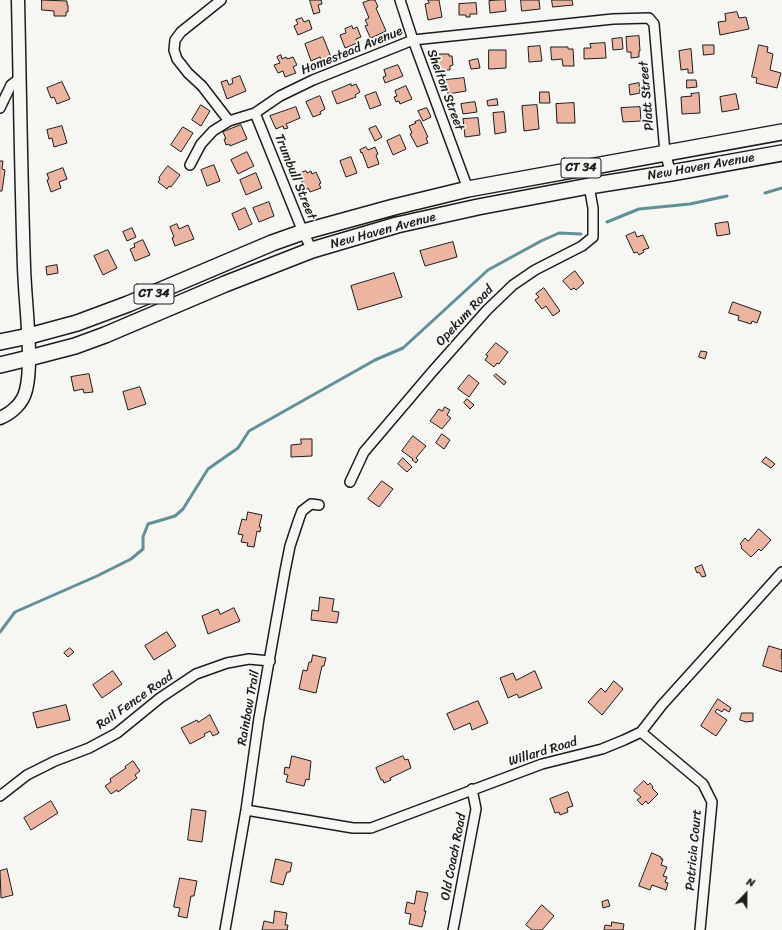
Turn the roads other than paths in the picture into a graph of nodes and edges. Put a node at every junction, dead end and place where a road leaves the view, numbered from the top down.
1 (18, 0) edge
2 (221, 0) edge
3 (400, 0) edge
4 (649, 18) joint
5 (413, 40) junction
6 (20, 78) junction
7 (0, 108) edge
8 (255, 114) junction
9 (229, 121) junction
10 (782, 132) edge
11 (665, 153) junction
12 (782, 153) edge
13 (190, 165) dead end
14 (671, 173) junction
15 (589, 186) junction
16 (468, 189) junction
17 (303, 232) junction
18 (312, 250) junction
19 (29, 336) junction
20 (0, 342) edge
21 (29, 358) junction
22 (0, 364) edge
23 (0, 418) edge
24 (350, 482) dead end
25 (320, 504) dead end
26 (782, 572) edge
27 (270, 661) junction
28 (641, 732) junction
29 (472, 790) junction
30 (0, 796) edge
31 (246, 810) junction
32 (225, 930) edge
33 (454, 930) edge
34 (700, 930) edge

1 - 6 main road
2 - 9 street
3 - 5 street, Shelton Street
4 - 5 street, Homestead Avenue
4 - 11 street, Platt Street
5 - 8 street, Homestead Avenue
5 - 16 street, Shelton Street
6 - 7 street
6 - 19 main road
8 - 9 street, Homestead Avenue
8 - 17 street, Trumbull Street
9 - 13 street, Homestead Avenue
10 - 11 highway, New Haven Avenue / CT 34
11 - 14 street, Platt Street
11 - 16 highway, New Haven Avenue / CT 34
12 - 14 highway, New Haven Avenue / CT 34
14 - 15 highway, New Haven Avenue / CT 34
15 - 18 highway, New Haven Avenue / CT 34
15 - 24 street, Opekum Road
16 - 17 highway, New Haven Avenue / CT 34
17 - 18 street, Trumbull Street
17 - 19 highway, New Haven Avenue / CT 34
18 - 21 highway, New Haven Avenue / CT 34
19 - 20 highway, New Haven Avenue / CT 34
19 - 21 main road
21 - 22 highway, New Haven Avenue / CT 34
21 - 23 main road
25 - 27 street, Rainbow Trail
26 - 28 street, Willard Road
27 - 30 street, Rail Fence Road
27 - 31 street, Rainbow Trail
28 - 29 street, Willard Road
28 - 34 street, Patricia Court
29 - 31 street, Willard Road
29 - 33 street, Old Coach Road
31 - 32 street, Rainbow Trail

